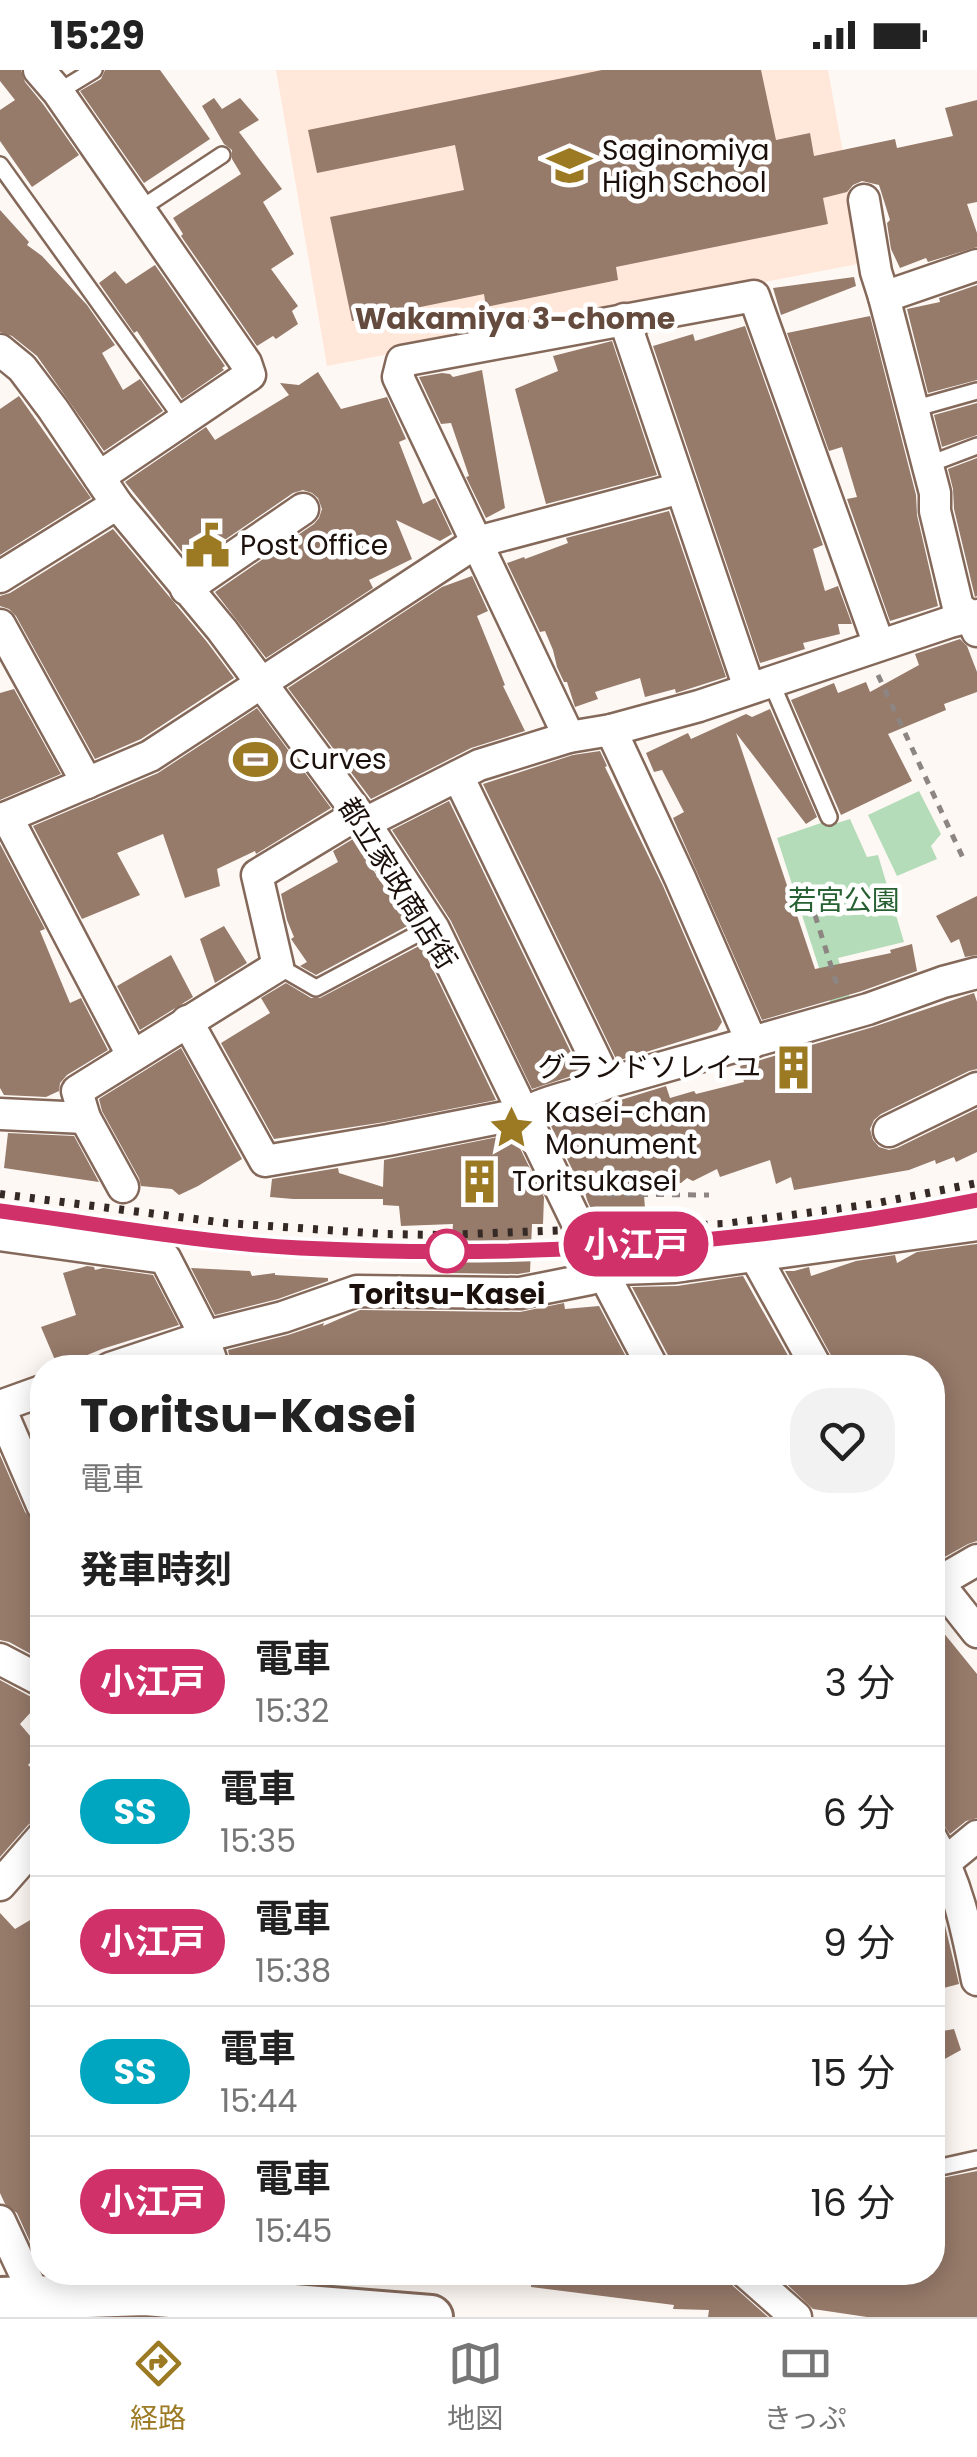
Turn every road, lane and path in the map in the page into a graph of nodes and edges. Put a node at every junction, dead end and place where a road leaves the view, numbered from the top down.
1 (94, 70) edge
2 (49, 81) edge
3 (222, 154) dead end
4 (0, 165) edge
5 (864, 200) dead end
6 (140, 209) junction
7 (977, 265) edge
8 (884, 297) junction
9 (624, 319) junction
10 (0, 350) edge
11 (977, 390) edge
12 (912, 410) junction
13 (184, 422) junction
14 (977, 446) edge
15 (927, 464) junction
16 (99, 478) junction
17 (681, 488) junction
18 (117, 504) junction
19 (303, 509) dead end
20 (477, 542) junction
21 (0, 576) edge
22 (186, 588) junction
23 (975, 621) edge
24 (0, 625) edge
25 (873, 648) junction
26 (260, 684) junction
27 (760, 684) junction
28 (611, 730) junction
29 (569, 737) junction
30 (458, 776) junction
31 (87, 782) junction
32 (828, 817) dead end
33 (362, 818) junction
34 (4, 819) edge
35 (963, 858) dead end
36 (815, 915) dead end
37 (434, 929) junction
38 (278, 966) junction
39 (977, 973) edge
40 (846, 1015) junction
41 (187, 1021) junction
42 (752, 1043) junction
43 (132, 1055) junction
44 (607, 1083) junction
45 (977, 1088) edge
46 (525, 1113) junction
47 (0, 1114) edge
48 (85, 1118) junction
49 (889, 1131) dead end
50 (123, 1187) dead end
51 (709, 1195) dead end
52 (566, 1198) junction
53 (977, 1225) edge
54 (0, 1235) edge
55 (754, 1256) junction
56 (605, 1274) junction
57 (203, 1337) junction
58 (149, 1355) edge
59 (209, 1355) edge
60 (646, 1355) edge
61 (810, 1355) edge
62 (30, 1396) edge
63 (0, 1407) edge
64 (30, 1477) edge
65 (977, 1560) edge
66 (945, 1576) edge
67 (945, 1594) edge
68 (977, 1632) edge
69 (0, 1659) edge
70 (30, 1675) edge
71 (977, 1836) edge
72 (30, 1851) edge
73 (945, 1854) edge
74 (945, 1875) edge
75 (0, 1885) edge
76 (972, 1934) edge
77 (977, 1980) edge
78 (977, 2159) edge
79 (945, 2166) edge
80 (0, 2221) edge
81 (134, 2285) edge
82 (162, 2285) edge
83 (760, 2285) edge
84 (26, 2305) edge
85 (430, 2317) edge
86 (796, 2317) edge

1 - 2 lane
2 - 6 street
3 - 6 lane
4 - 13 lane
5 - 8 street
6 - 13 street
7 - 8 street
8 - 12 street
9 - 17 street
9 - 20 street
9 - 25 street
10 - 16 street, 都立家政商店街
11 - 12 lane
12 - 15 street
13 - 16 street
14 - 15 lane
15 - 23 street
16 - 18 street, 都立家政商店街
17 - 20 street
17 - 27 street
18 - 21 street
18 - 22 street, 都立家政商店街
19 - 22 street
20 - 26 street
20 - 29 street
22 - 26 street, 都立家政商店街
23 - 25 street
24 - 31 street
25 - 27 street
25 - 35 path
26 - 31 street
26 - 33 street, 都立家政商店街
27 - 28 street
27 - 32 lane
28 - 29 street
28 - 42 street
29 - 30 street
30 - 33 street
30 - 44 street
31 - 34 street
33 - 37 street, 都立家政商店街
33 - 38 street
34 - 43 street
36 - 40 path
37 - 38 lane
37 - 46 street, 都立家政商店街
38 - 41 street
39 - 40 street
40 - 42 street
41 - 43 street
41 - 46 street
42 - 44 street
43 - 48 street
44 - 46 street
45 - 49 street
46 - 52 street, 都立家政商店街
47 - 48 street
48 - 50 street
51 - 52 path
52 - 56 street, 都立家政商店街
53 - 55 street
54 - 57 street
55 - 56 street
55 - 61 street
56 - 57 street
56 - 60 street, 都立家政商店街
57 - 58 street
57 - 59 street
62 - 63 street
63 - 64 street
65 - 66 street
67 - 68 street
69 - 70 street
71 - 73 street
72 - 75 street
74 - 76 street
76 - 77 street
78 - 79 lane
80 - 84 street
81 - 84 main road
82 - 85 main road
83 - 86 street

